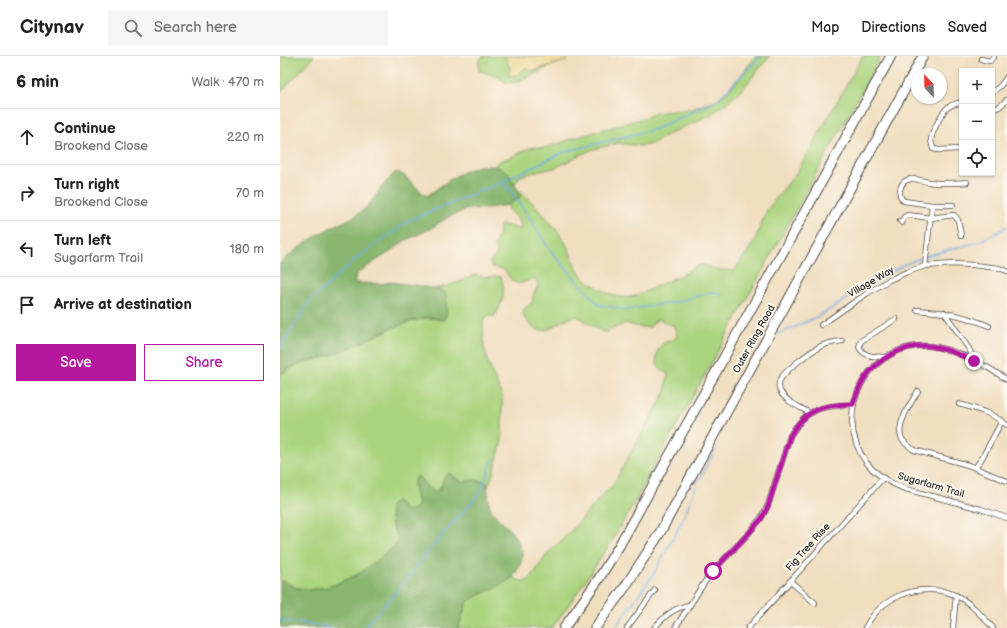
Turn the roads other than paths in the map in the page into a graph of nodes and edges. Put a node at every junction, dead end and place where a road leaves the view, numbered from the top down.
1 (892, 56) edge
2 (923, 56) edge
3 (994, 56) edge
4 (981, 59) dead end
5 (1007, 77) edge
6 (995, 90) edge
7 (1007, 100) edge
8 (959, 103) edge
9 (995, 109) edge
10 (959, 149) edge
11 (967, 182) dead end
12 (953, 205) dead end
13 (932, 206) junction
14 (930, 218) junction
15 (900, 221) dead end
16 (961, 236) dead end
17 (925, 266) junction
18 (1007, 271) edge
19 (917, 310) dead end
20 (944, 312) junction
21 (896, 319) dead end
22 (821, 325) dead end
23 (989, 326) dead end
24 (842, 341) dead end
25 (886, 357) junction
26 (974, 361) junction
27 (1007, 380) edge
28 (918, 391) dead end
29 (853, 404) junction
30 (959, 404) dead end
31 (810, 413) junction
32 (1002, 421) junction
33 (1007, 425) edge
34 (975, 468) junction
35 (883, 478) junction
36 (1007, 481) edge
37 (1007, 518) edge
38 (790, 581) junction
39 (655, 590) dead end
40 (956, 595) junction
41 (815, 603) dead end
42 (690, 605) junction
43 (564, 628) edge
44 (595, 628) edge
45 (627, 628) edge
46 (654, 628) edge
47 (674, 628) edge
48 (748, 628) edge
49 (865, 628) edge
50 (953, 628) edge
51 (993, 628) edge

1 - 43 highway, Outer Ring Road
2 - 44 highway, Outer Ring Road
3 - 4 street
5 - 6 street
7 - 9 street
8 - 10 street
11 - 13 street
12 - 13 street
13 - 14 street
14 - 15 street
14 - 16 street
14 - 17 street
17 - 18 street, Village Way
17 - 22 street, Village Way
19 - 20 street
20 - 23 street
20 - 26 street
21 - 25 street
24 - 31 street
25 - 26 street, Sugarfarm Trail
25 - 29 street, Sugarfarm Trail
26 - 27 street, Sugarfarm Trail
28 - 34 street
29 - 31 street
29 - 35 street, Sugarfarm Trail
30 - 32 street
31 - 42 street
32 - 33 street
32 - 34 street
34 - 36 street
35 - 37 street, Sugarfarm Trail
35 - 38 street, Fig Tree Rise
38 - 41 street
38 - 48 street, Fig Tree Rise
39 - 45 street
40 - 49 street
40 - 50 street
40 - 51 street
42 - 46 street
42 - 47 street

